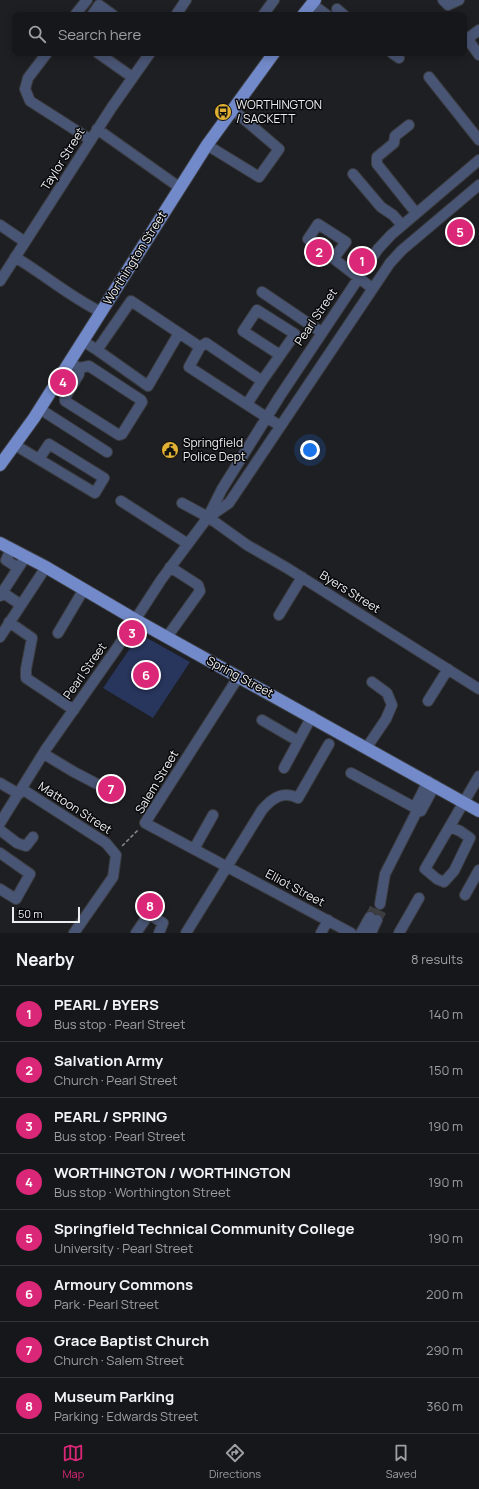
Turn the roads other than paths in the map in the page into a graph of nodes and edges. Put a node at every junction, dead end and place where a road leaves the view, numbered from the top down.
1 (87, 0) edge
2 (186, 0) edge
3 (274, 0) edge
4 (443, 0) edge
5 (459, 0) edge
6 (313, 2) edge
7 (77, 12) edge
8 (94, 12) edge
9 (109, 12) edge
10 (178, 12) edge
11 (265, 12) edge
12 (305, 12) edge
13 (325, 12) edge
14 (479, 30) edge
15 (479, 54) edge
16 (44, 56) edge
17 (104, 56) edge
18 (148, 56) edge
19 (271, 56) edge
20 (132, 77) junction
21 (429, 77) dead end
22 (232, 109) junction
23 (409, 125) dead end
24 (97, 130) junction
25 (91, 140) junction
26 (479, 140) edge
27 (207, 145) junction
28 (479, 160) edge
29 (353, 174) dead end
30 (479, 185) edge
31 (179, 186) junction
32 (416, 213) junction
33 (0, 225) edge
34 (402, 225) junction
35 (26, 242) junction
36 (15, 258) junction
37 (334, 258) dead end
38 (358, 279) junction
39 (0, 281) edge
40 (372, 288) junction
41 (262, 292) dead end
42 (101, 312) junction
43 (321, 332) junction
44 (179, 333) junction
45 (83, 341) junction
46 (200, 347) junction
47 (97, 350) junction
48 (280, 355) junction
49 (74, 365) junction
50 (262, 381) junction
51 (246, 404) junction
52 (40, 409) junction
53 (266, 417) junction
54 (280, 426) junction
55 (15, 445) junction
56 (107, 452) dead end
57 (39, 459) junction
58 (0, 465) edge
59 (121, 501) dead end
60 (182, 503) dead end
61 (208, 517) junction
62 (0, 544) edge
63 (188, 544) junction
64 (11, 549) junction
65 (26, 556) junction
66 (46, 567) junction
67 (170, 567) junction
68 (18, 568) junction
69 (302, 577) junction
70 (84, 589) junction
71 (1, 594) edge
72 (21, 605) junction
73 (279, 615) dead end
74 (136, 620) junction
75 (10, 622) junction
76 (58, 633) dead end
77 (0, 637) edge
78 (167, 637) junction
79 (448, 669) junction
80 (239, 676) junction
81 (372, 682) dead end
82 (479, 688) edge
83 (428, 701) dead end
84 (74, 710) junction
85 (312, 716) junction
86 (262, 720) dead end
87 (298, 740) junction
88 (329, 744) dead end
89 (368, 747) junction
90 (44, 754) junction
91 (284, 768) dead end
92 (351, 773) dead end
93 (479, 776) edge
94 (0, 783) edge
95 (431, 783) junction
96 (97, 784) dead end
97 (20, 792) junction
98 (463, 802) junction
99 (418, 809) junction
100 (479, 811) edge
101 (212, 815) dead end
102 (1, 820) edge
103 (450, 826) junction
104 (0, 830) edge
105 (33, 837) dead end
106 (194, 849) junction
107 (0, 853) edge
108 (227, 867) junction
109 (479, 870) edge
110 (0, 889) edge
111 (464, 896) dead end
112 (419, 898) dead end
113 (380, 906) tunnel mouth
114 (328, 920) junction
115 (187, 932) edge
116 (74, 933) edge
117 (136, 933) edge
118 (159, 933) edge
119 (321, 933) edge
120 (351, 933) edge
121 (361, 933) edge
122 (371, 933) edge
123 (399, 933) edge

1 - 7 street
2 - 10 street
3 - 11 street
4 - 5 street
6 - 12 main road
6 - 13 street
8 - 9 street
14 - 15 street
16 - 25 street
17 - 20 street
18 - 20 street, Taylor Street
19 - 22 main road, Worthington Street
20 - 24 street, Taylor Street
21 - 26 street
22 - 27 main road, Worthington Street
22 - 27 street
23 - 32 street
24 - 25 street, Taylor Street
24 - 31 street
25 - 35 street, Taylor Street
27 - 31 main road, Worthington Street
28 - 32 street, Pearl Street
29 - 34 street
30 - 40 street, Pearl Street
31 - 42 main road, Worthington Street
32 - 34 street, Pearl Street
33 - 35 street
34 - 38 street, Pearl Street
35 - 36 street, Taylor Street
36 - 39 street, Taylor Street
36 - 42 street
37 - 38 street
38 - 40 street
38 - 43 street, Pearl Street
40 - 54 street, Pearl Street
41 - 43 street
42 - 45 main road, Worthington Street
43 - 53 street, Pearl Street
44 - 46 street
44 - 47 street
44 - 47 street
45 - 47 street
45 - 49 main road, Worthington Street
46 - 50 street
46 - 51 street
48 - 48 street
48 - 50 street
49 - 49 street
49 - 52 main road, Worthington Street
50 - 51 street
51 - 53 street
52 - 55 main road, Worthington Street
52 - 56 street
53 - 54 street
53 - 61 street, Pearl Street
54 - 61 street, Pearl Street
55 - 57 street
55 - 58 main road, Worthington Street
57 - 57 street
59 - 63 street
60 - 61 street, Byers Street
61 - 63 street, Pearl Street
61 - 69 street, Byers Street
62 - 64 main road, Spring Street
63 - 67 street, Pearl Street
64 - 65 main road, Spring Street
64 - 68 street
65 - 66 main road, Spring Street
65 - 68 street
66 - 70 main road, Spring Street
66 - 72 street
67 - 74 street, Pearl Street
67 - 78 street
68 - 71 street
69 - 73 street
69 - 79 street, Byers Street
70 - 74 main road, Spring Street
70 - 76 street
71 - 72 street
72 - 75 street
74 - 78 main road, Spring Street
74 - 84 street, Pearl Street
75 - 77 street
75 - 84 street
78 - 80 main road, Spring Street
79 - 82 street, Byers Street
79 - 83 street
80 - 85 main road, Spring Street
80 - 106 street, Salem Street
81 - 89 street
84 - 90 street, Pearl Street
85 - 87 street
85 - 89 main road, Spring Street
86 - 87 street
87 - 91 street
88 - 108 street
89 - 95 main road, Spring Street
90 - 96 street
90 - 97 street, Pearl Street
92 - 99 street
93 - 98 street
94 - 97 street, Mattoon Street
95 - 98 main road, Spring Street
95 - 99 street
97 - 102 street, Pearl Street
97 - 116 street, Mattoon Street
98 - 100 main road, Spring Street
98 - 103 street
99 - 113 street
101 - 106 street
103 - 103 street
104 - 105 street
106 - 108 street, Salem Street
107 - 110 street
108 - 114 street, Elliot Street
108 - 115 street
109 - 111 street
112 - 123 street
114 - 119 street
114 - 120 street, Elliot Street
117 - 118 street
121 - 122 street

